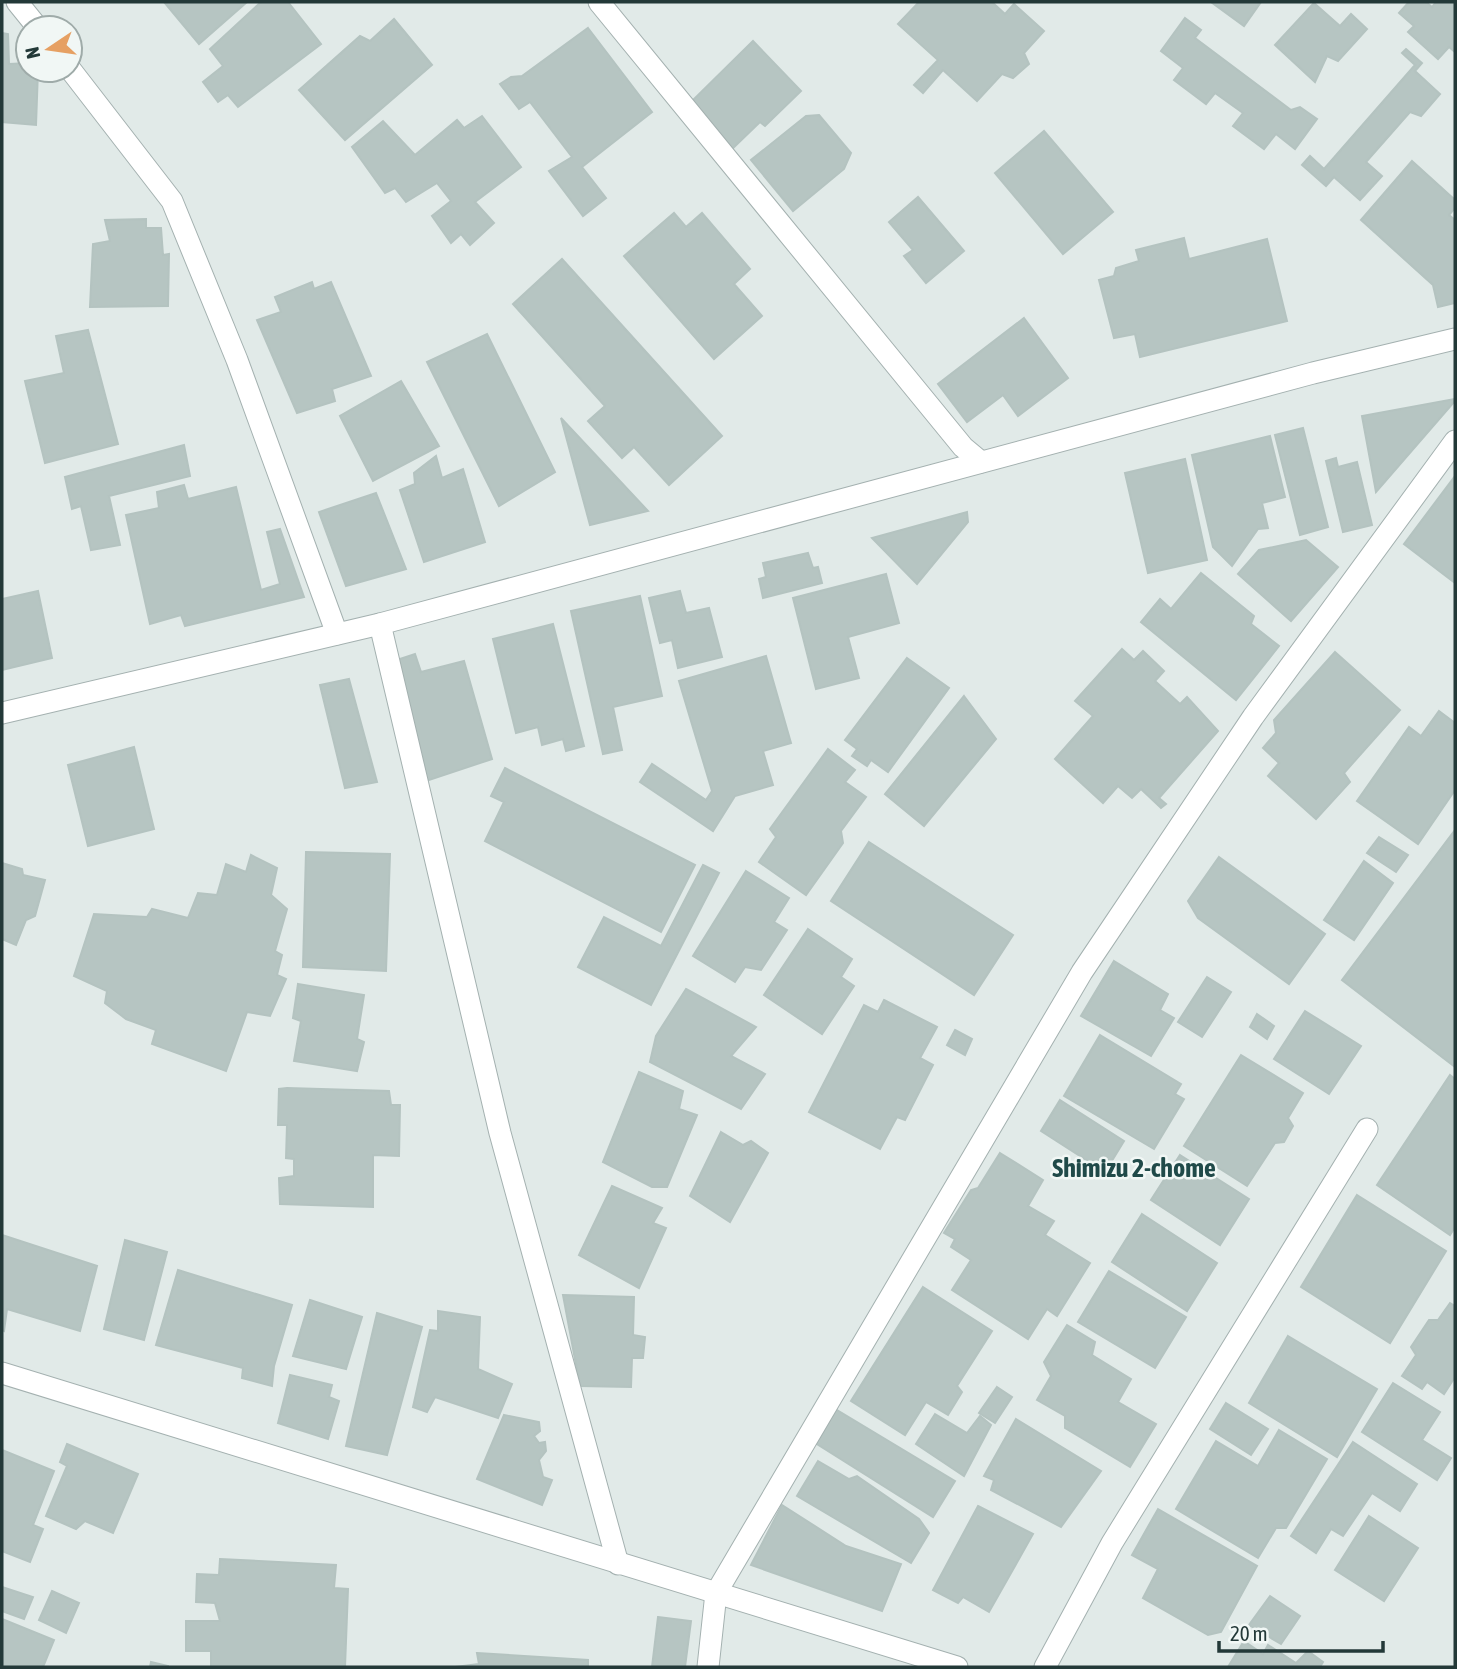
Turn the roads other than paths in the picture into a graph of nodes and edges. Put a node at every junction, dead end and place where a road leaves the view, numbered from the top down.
1 (599, 2) edge
2 (82, 84) edge
3 (1455, 339) edge
4 (1455, 441) edge
5 (981, 462) junction
6 (380, 624) junction
7 (337, 634) junction
8 (2, 713) edge
9 (1367, 1129) dead end
10 (2, 1373) edge
11 (618, 1564) junction
12 (716, 1593) junction
13 (708, 1667) edge
14 (957, 1667) edge
15 (1045, 1667) edge

1 - 5 street
2 - 7 street
3 - 5 street
4 - 12 street
5 - 6 street
6 - 7 street
6 - 11 street
7 - 8 street
9 - 15 street
10 - 11 street
11 - 12 street
12 - 13 street
12 - 14 street

